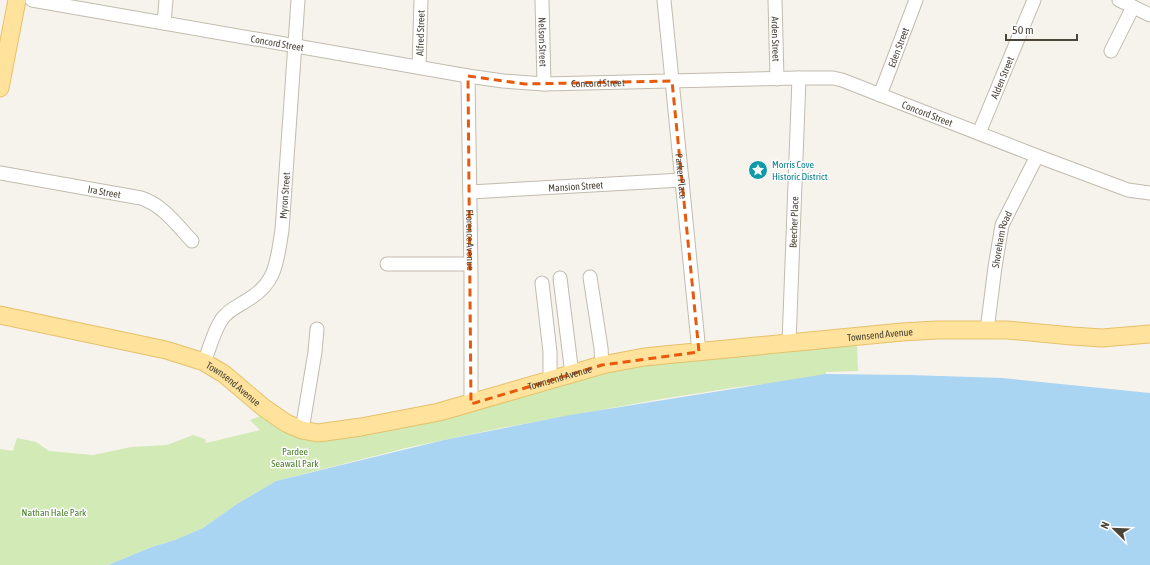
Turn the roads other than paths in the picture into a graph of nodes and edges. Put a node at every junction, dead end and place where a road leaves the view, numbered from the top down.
1 (17, 0) edge
2 (32, 0) edge
3 (166, 0) edge
4 (298, 0) edge
5 (421, 0) edge
6 (542, 0) edge
7 (664, 0) edge
8 (775, 0) edge
9 (916, 0) edge
10 (1034, 0) edge
11 (1119, 0) edge
12 (1133, 7) junction
13 (1150, 15) edge
14 (164, 23) junction
15 (294, 46) junction
16 (1111, 51) dead end
17 (419, 67) junction
18 (468, 76) junction
19 (798, 78) junction
20 (777, 79) junction
21 (672, 81) junction
22 (544, 84) junction
23 (0, 88) edge
24 (880, 95) junction
25 (979, 133) junction
26 (1037, 156) junction
27 (0, 173) edge
28 (682, 180) junction
29 (470, 192) junction
30 (1150, 193) edge
31 (192, 241) dead end
32 (388, 264) dead end
33 (470, 264) junction
34 (590, 277) dead end
35 (560, 278) dead end
36 (542, 283) dead end
37 (0, 315) edge
38 (317, 329) dead end
39 (987, 330) junction
40 (1150, 334) edge
41 (789, 343) junction
42 (699, 352) junction
43 (204, 362) junction
44 (602, 365) junction
45 (572, 374) junction
46 (550, 380) junction
47 (470, 404) junction
48 (302, 430) junction

1 - 23 main road
2 - 14 street, Concord Street
3 - 14 street
4 - 15 street, Myron Street
5 - 17 street, Alfred Street
6 - 22 street, Nelson Street
7 - 21 street, Parker Place
8 - 20 street, Arden Street
9 - 24 street, Eden Street
10 - 25 street, Alden Street
11 - 12 street
12 - 13 street
12 - 16 street
14 - 15 street, Concord Street
15 - 17 street, Concord Street
15 - 43 street, Myron Street
17 - 18 street, Concord Street
18 - 22 street, Concord Street
18 - 29 street, Florence Avenue
19 - 20 street, Concord Street
19 - 24 street, Concord Street
19 - 41 street, Beecher Place
20 - 21 street, Concord Street
21 - 22 street, Concord Street
21 - 28 street, Parker Place
24 - 25 street, Concord Street
25 - 26 street, Concord Street
26 - 30 street, Concord Street
26 - 39 street, Shoreham Road
27 - 31 street, Ira Street
28 - 29 street, Mansion Street
28 - 42 street, Parker Place
29 - 33 street, Florence Avenue
32 - 33 street
33 - 47 street, Florence Avenue
34 - 44 street
35 - 45 street
36 - 46 street
37 - 43 main road, Townsend Avenue
38 - 48 street
39 - 40 main road, Townsend Avenue
39 - 41 main road, Townsend Avenue
41 - 42 main road, Townsend Avenue
42 - 44 main road, Townsend Avenue
43 - 48 main road, Townsend Avenue
44 - 45 main road, Townsend Avenue
45 - 46 main road, Townsend Avenue
46 - 47 main road, Townsend Avenue
47 - 48 main road, Townsend Avenue

